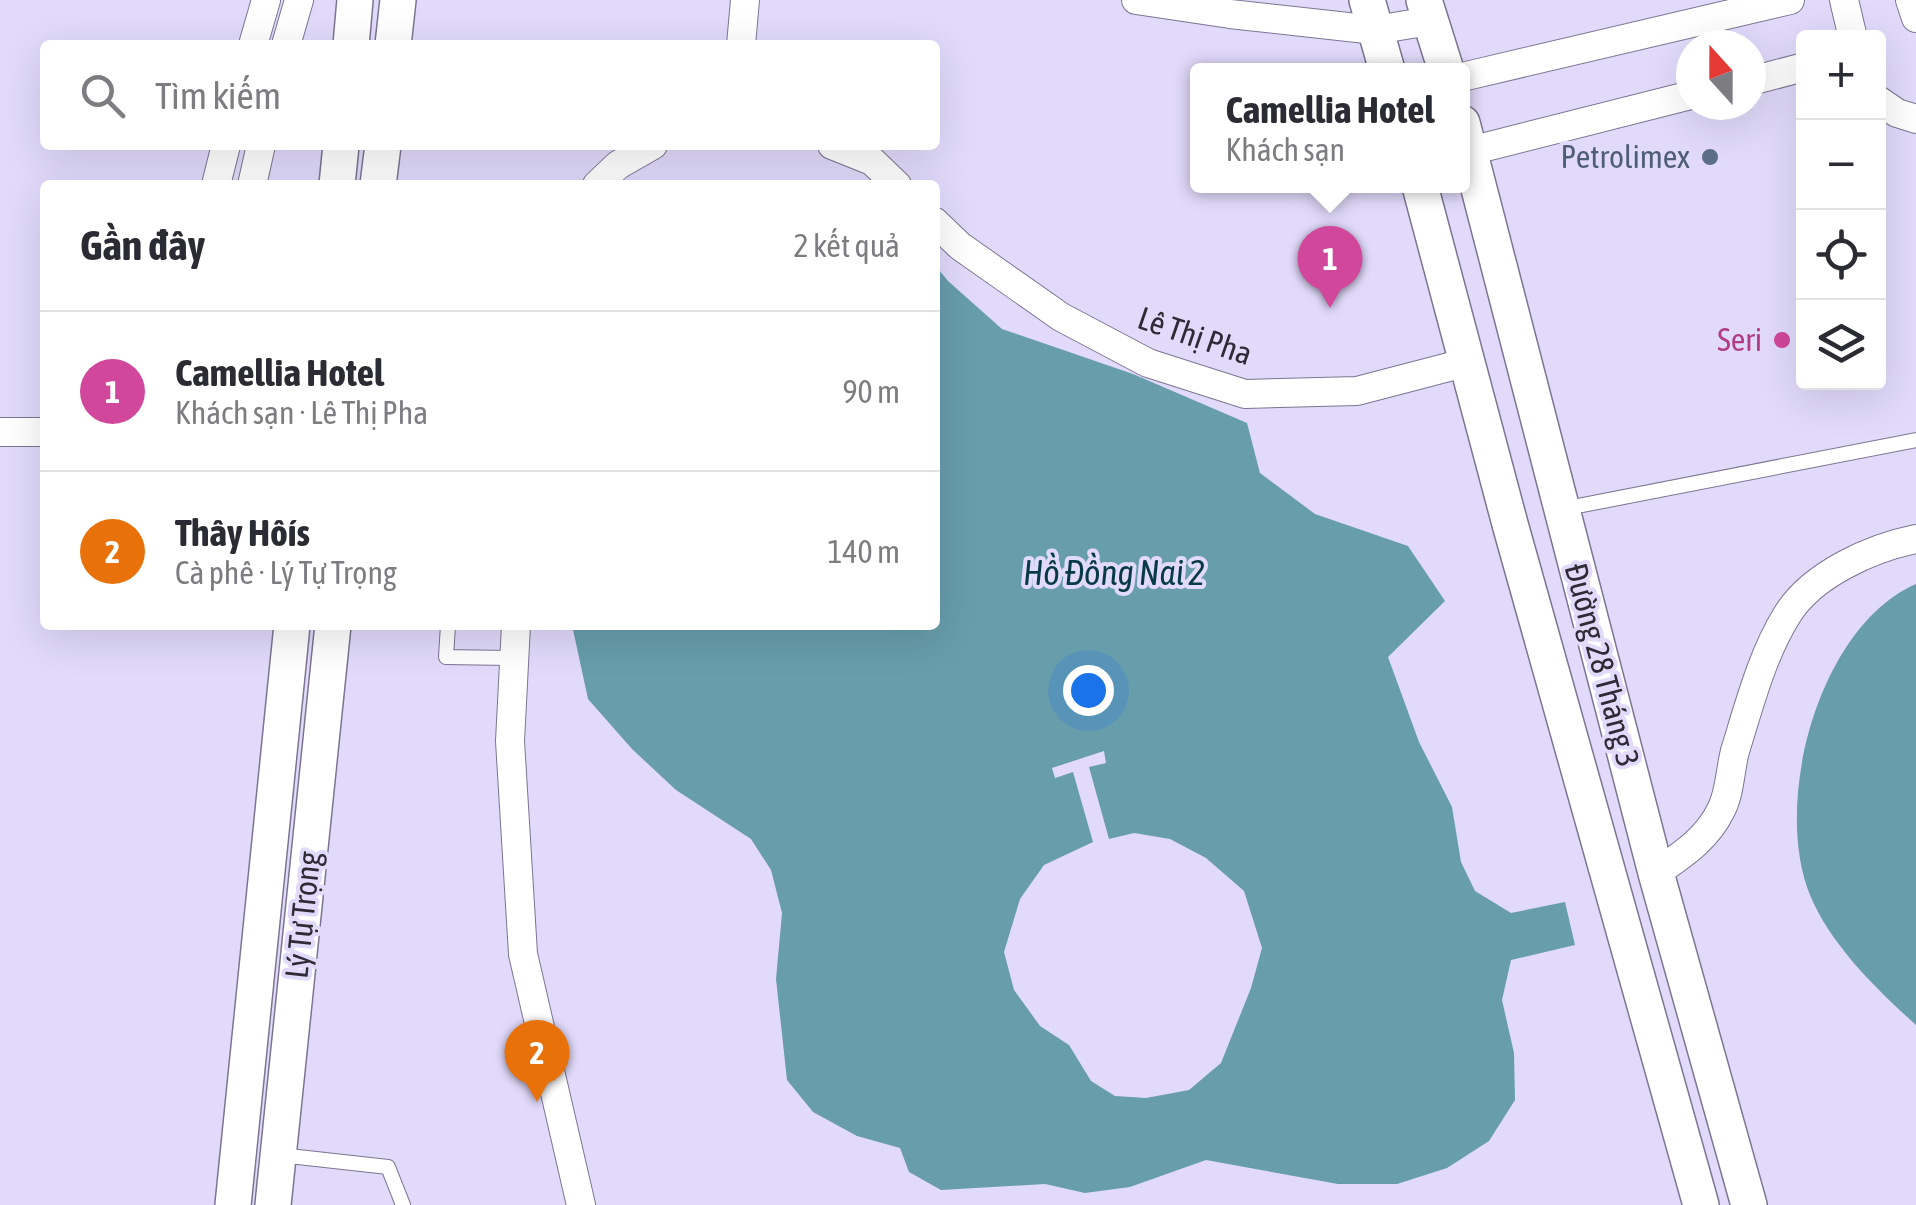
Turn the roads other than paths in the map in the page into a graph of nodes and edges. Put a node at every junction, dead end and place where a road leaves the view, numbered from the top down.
1 (266, 0) edge
2 (299, 0) edge
3 (356, 0) edge
4 (398, 0) edge
5 (745, 0) edge
6 (1136, 0) edge
7 (1790, 0) edge
8 (1844, 0) edge
9 (1910, 0) edge
10 (1427, 10) edge
11 (1371, 15) edge
12 (1916, 18) edge
13 (1852, 30) edge
14 (254, 40) edge
15 (287, 40) edge
16 (352, 40) edge
17 (394, 40) edge
18 (741, 40) edge
19 (1385, 63) edge
20 (1444, 63) edge
21 (1796, 70) edge
22 (1470, 74) edge
23 (1766, 77) edge
24 (1676, 99) edge
25 (1886, 106) edge
26 (1916, 119) edge
27 (1470, 141) edge
28 (225, 150) edge
29 (260, 150) edge
30 (340, 150) edge
31 (382, 150) edge
32 (645, 150) edge
33 (844, 150) edge
34 (1470, 161) edge
35 (217, 180) edge
36 (253, 180) edge
37 (338, 180) edge
38 (378, 180) edge
39 (602, 180) edge
40 (891, 180) edge
41 (1422, 193) edge
42 (940, 227) edge
43 (1468, 362) junction
44 (0, 432) edge
45 (40, 432) edge
46 (1916, 440) edge
47 (1561, 510) junction
48 (1510, 524) junction
49 (1916, 539) edge
50 (291, 630) edge
51 (332, 630) edge
52 (448, 630) edge
53 (516, 630) edge
54 (514, 658) junction
55 (1656, 873) junction
56 (278, 1155) junction
57 (233, 1205) edge
58 (273, 1205) edge
59 (403, 1205) edge
60 (581, 1205) edge
61 (1701, 1205) edge
62 (1749, 1205) edge

1 - 14 street
2 - 15 street
3 - 16 street
4 - 17 street
5 - 18 street
6 - 11 street
7 - 22 street
8 - 13 street
9 - 12 street
10 - 11 street
10 - 20 street
11 - 19 street
21 - 23 street
24 - 27 street
25 - 26 street
28 - 35 street
29 - 36 street
30 - 37 street
31 - 38 street
32 - 39 street
33 - 40 street
34 - 47 street, Đường 28 Tháng 3
41 - 43 street, Đường 28 Tháng 3
42 - 43 street, Lê Thị Pha
43 - 48 street, Đường 28 Tháng 3
44 - 45 street
46 - 47 lane
47 - 48 street
47 - 55 street, Đường 28 Tháng 3
48 - 61 street, Đường 28 Tháng 3
49 - 55 street
50 - 57 street, Lý Tự Trọng
51 - 56 street, Lý Tự Trọng
52 - 54 lane
53 - 54 street
54 - 60 street
55 - 62 street, Đường 28 Tháng 3
56 - 58 street, Lý Tự Trọng
56 - 59 lane

